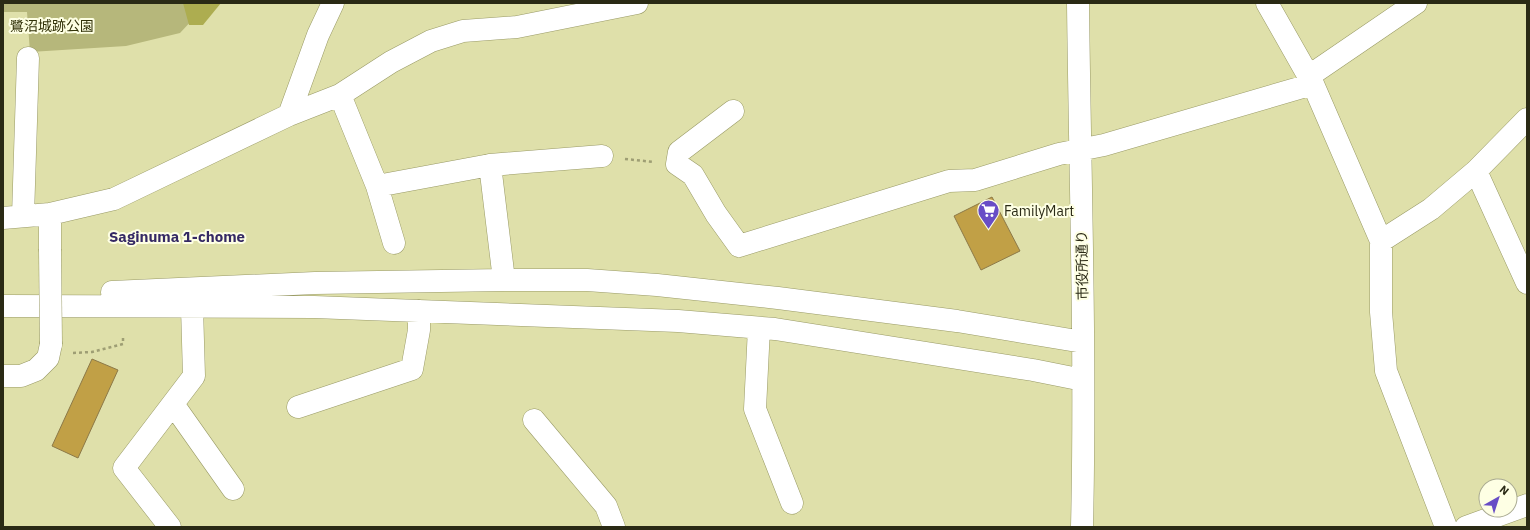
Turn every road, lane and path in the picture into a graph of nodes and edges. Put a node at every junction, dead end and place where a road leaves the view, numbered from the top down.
1 (333, 3) edge
2 (637, 3) edge
3 (1078, 3) edge
4 (1267, 3) edge
5 (1416, 3) edge
6 (28, 58) dead end
7 (1311, 80) junction
8 (340, 95) junction
9 (733, 111) dead end
10 (289, 115) junction
11 (1527, 119) edge
12 (1080, 150) junction
13 (602, 156) joint
14 (677, 164) junction
15 (490, 165) junction
16 (1476, 171) junction
17 (377, 186) junction
18 (50, 214) junction
19 (13, 217) edge
20 (1381, 241) junction
21 (394, 243) dead end
22 (504, 280) junction
23 (1527, 283) edge
24 (3, 294) edge
25 (3, 306) edge
26 (192, 307) junction
27 (419, 312) junction
28 (759, 328) junction
29 (123, 335) dead end
30 (1083, 342) junction
31 (71, 353) dead end
32 (3, 376) edge
33 (1083, 380) junction
34 (173, 404) junction
35 (298, 407) dead end
36 (534, 420) dead end
37 (233, 489) dead end
38 (792, 503) dead end
39 (1527, 504) edge
40 (170, 527) edge
41 (614, 527) edge
42 (1082, 527) edge
43 (1446, 527) edge
44 (1466, 527) edge

1 - 10 street
2 - 8 street
3 - 12 street, 市役所通り
4 - 7 street
5 - 7 street
6 - 19 street
7 - 12 street
7 - 20 street
8 - 10 street
8 - 17 street
9 - 14 street
10 - 18 street
11 - 16 street
12 - 14 street
12 - 30 street, 市役所通り
13 - 14 path
13 - 15 street
15 - 17 street
15 - 22 street
16 - 20 street
16 - 23 street
17 - 21 street
18 - 19 street
18 - 32 street, bridge
20 - 43 street
22 - 24 street
22 - 30 street
25 - 26 street
26 - 27 street
26 - 34 street
27 - 28 street
27 - 35 street
28 - 33 street
28 - 38 street
29 - 31 path
30 - 33 street, 市役所通り
33 - 42 street, 市役所通り
34 - 37 street
34 - 40 street
36 - 41 street
39 - 44 street

